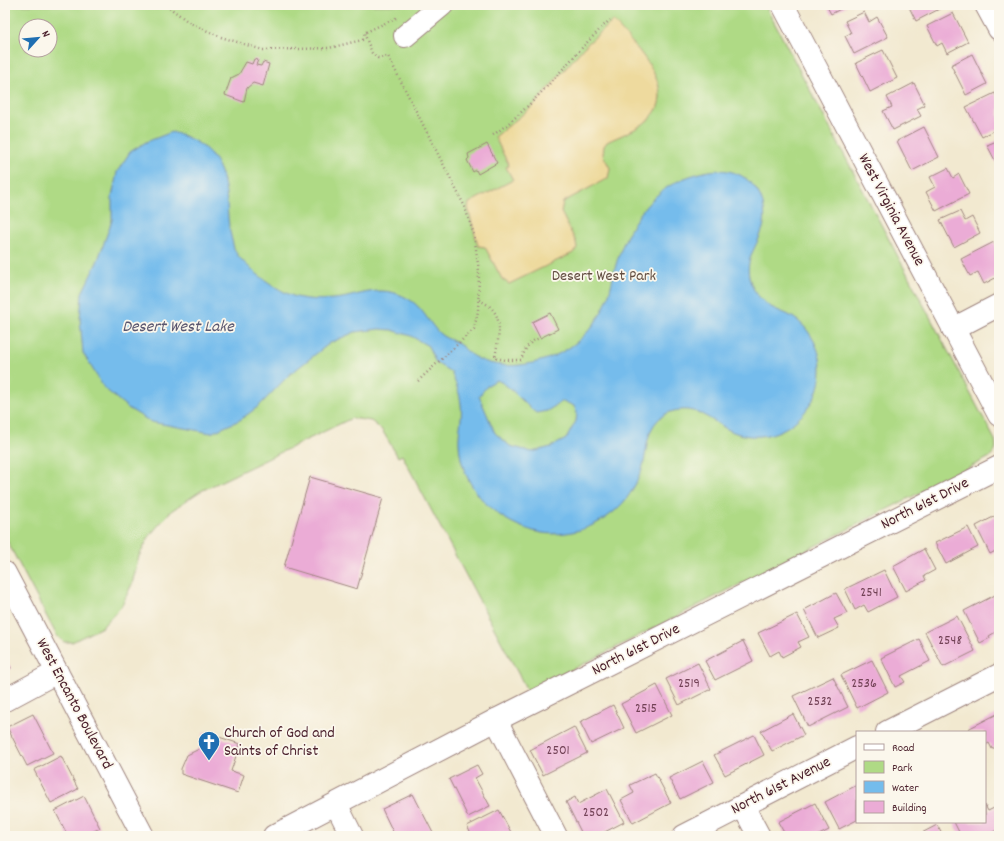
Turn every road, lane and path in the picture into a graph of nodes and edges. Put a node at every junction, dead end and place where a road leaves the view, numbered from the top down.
1 (166, 5) edge
2 (442, 5) edge
3 (783, 5) edge
4 (986, 5) edge
5 (610, 20) dead end
6 (401, 27) joint
7 (999, 29) edge
8 (366, 39) junction
9 (493, 135) dead end
10 (479, 300) junction
11 (999, 305) edge
12 (953, 329) junction
13 (540, 338) dead end
14 (418, 381) dead end
15 (999, 415) edge
16 (999, 467) edge
17 (5, 573) edge
18 (57, 672) junction
19 (999, 675) edge
20 (5, 700) edge
21 (496, 720) junction
22 (889, 731) edge
23 (856, 748) edge
24 (336, 804) junction
25 (743, 806) junction
26 (143, 836) edge
27 (274, 836) edge
28 (352, 836) edge
29 (556, 836) edge
30 (684, 836) edge
31 (759, 836) edge

1 - 8 path
2 - 6 street
3 - 12 street, West Virginia Avenue
4 - 7 street
5 - 9 path
6 - 8 path
8 - 10 path
10 - 13 path
10 - 14 path
11 - 12 street
12 - 15 street, West Virginia Avenue
16 - 21 street, North 61st Drive
17 - 18 street, West Encanto Boulevard
18 - 20 street
18 - 26 street, West Encanto Boulevard
19 - 22 street
21 - 24 street, North 61st Drive
21 - 29 street
23 - 25 street, North 61st Avenue
24 - 27 street, North 61st Drive
24 - 28 street
25 - 30 street, North 61st Avenue
25 - 31 street

